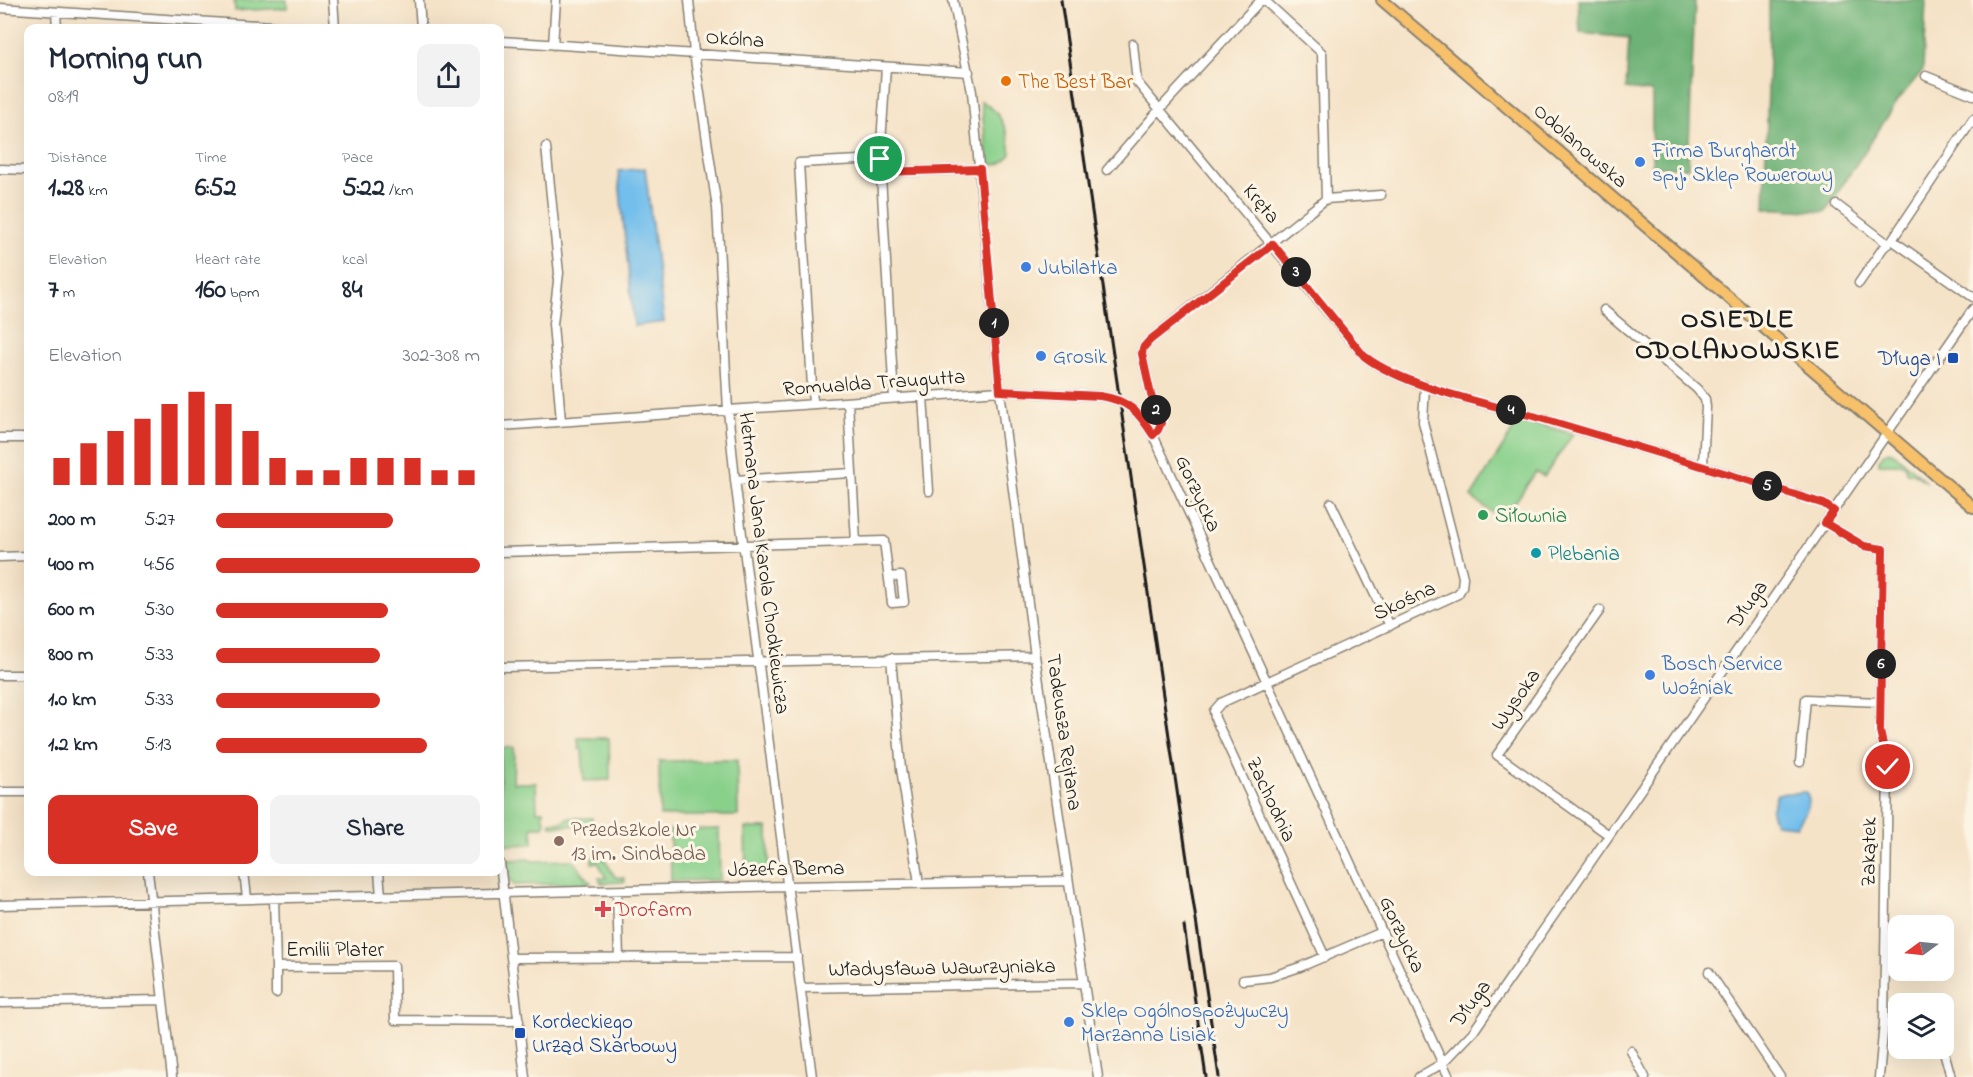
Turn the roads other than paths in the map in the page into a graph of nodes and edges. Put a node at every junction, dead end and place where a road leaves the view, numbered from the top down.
1 (333, 0) edge
2 (419, 0) edge
3 (556, 0) edge
4 (689, 0) edge
5 (953, 0) edge
6 (1263, 0) edge
7 (1382, 0) edge
8 (10, 4) edge
9 (0, 8) edge
10 (56, 12) junction
11 (57, 24) edge
12 (240, 24) edge
13 (335, 24) edge
14 (421, 24) edge
15 (504, 41) edge
16 (1133, 44) dead end
17 (553, 45) junction
18 (694, 53) junction
19 (886, 67) junction
20 (969, 72) junction
21 (1926, 76) dead end
22 (1973, 95) edge
23 (1159, 110) junction
24 (1973, 119) edge
25 (546, 147) dead end
26 (880, 159) junction
27 (0, 169) edge
28 (980, 169) junction
29 (24, 170) edge
30 (1107, 170) dead end
31 (881, 172) junction
32 (1381, 195) dead end
33 (1326, 199) junction
34 (1837, 205) dead end
35 (1890, 242) junction
36 (1273, 244) junction
37 (1859, 284) dead end
38 (1973, 297) edge
39 (1973, 309) edge
40 (1604, 310) dead end
41 (1425, 385) junction
42 (1000, 391) junction
43 (923, 396) junction
44 (894, 399) junction
45 (848, 402) junction
46 (813, 404) junction
47 (728, 410) junction
48 (561, 421) junction
49 (504, 426) edge
50 (1887, 434) junction
51 (1153, 435) junction
52 (0, 438) edge
53 (24, 438) edge
54 (1703, 465) junction
55 (852, 473) junction
56 (735, 480) junction
57 (929, 491) dead end
58 (1331, 502) dead end
59 (1973, 507) edge
60 (1834, 511) junction
61 (1825, 523) junction
62 (856, 542) junction
63 (745, 545) junction
64 (504, 552) edge
65 (24, 556) edge
66 (0, 557) edge
67 (889, 577) dead end
68 (1600, 610) dead end
69 (1390, 626) junction
70 (1035, 656) junction
71 (891, 658) junction
72 (759, 662) junction
73 (504, 666) edge
74 (0, 675) edge
75 (24, 675) edge
76 (1266, 682) junction
77 (1880, 702) junction
78 (1800, 762) dead end
79 (0, 792) edge
80 (24, 792) edge
81 (1609, 835) junction
82 (149, 876) edge
83 (244, 876) edge
84 (379, 876) edge
85 (501, 876) edge
86 (1068, 881) junction
87 (919, 883) junction
88 (788, 886) junction
89 (616, 891) junction
90 (503, 893) junction
91 (381, 896) junction
92 (247, 898) junction
93 (274, 898) junction
94 (152, 902) junction
95 (0, 905) edge
96 (1382, 932) junction
97 (797, 957) junction
98 (1325, 957) junction
99 (511, 958) junction
100 (619, 958) junction
101 (276, 967) junction
102 (1708, 972) dead end
103 (1243, 980) dead end
104 (1084, 983) junction
105 (801, 988) junction
106 (276, 993) dead end
107 (163, 1000) junction
108 (0, 1003) edge
109 (519, 1022) junction
110 (1884, 1023) junction
111 (1888, 1023) edge
112 (1631, 1051) dead end
113 (1946, 1059) edge
114 (1443, 1063) junction
115 (172, 1077) edge
116 (525, 1077) edge
117 (812, 1077) edge
118 (1098, 1077) edge
119 (1419, 1077) edge
120 (1449, 1077) edge
121 (1645, 1077) edge
122 (1780, 1077) edge
123 (1879, 1077) edge
124 (1951, 1077) edge

1 - 13 street
2 - 14 street
3 - 17 street
4 - 18 street, Hetmana Jana Karola Chodkiewicza
5 - 20 street
6 - 23 street
6 - 33 street
7 - 50 main road, Odolanowska
8 - 9 street
8 - 10 street
10 - 11 street
10 - 12 street
15 - 17 street, Okólna
16 - 23 street, Kręta
17 - 18 street, Okólna
18 - 19 street, Okólna
18 - 47 street, Hetmana Jana Karola Chodkiewicza
19 - 20 street, Okólna
19 - 26 street
20 - 28 street
21 - 22 street
23 - 30 street
23 - 36 street, Kręta
24 - 35 street
25 - 48 street
26 - 31 street
26 - 46 street
27 - 29 street
28 - 31 street
28 - 42 street
31 - 44 street
32 - 33 street
33 - 36 street
34 - 35 street
35 - 37 street
35 - 38 street
36 - 41 street, Kręta
36 - 51 street
39 - 50 street, Długa
40 - 54 street
41 - 54 street, Kręta
41 - 69 street, Skośna
42 - 43 street, Romualda Traugutta
42 - 51 street, Gorzycka
42 - 70 street, Tadeusza Rejtana
43 - 44 street, Romualda Traugutta
43 - 57 street
44 - 45 street, Romualda Traugutta
45 - 46 street, Romualda Traugutta
45 - 55 street
46 - 47 street, Romualda Traugutta
47 - 48 street, Romualda Traugutta
47 - 56 street, Hetmana Jana Karola Chodkiewicza
48 - 49 street, Romualda Traugutta
50 - 59 main road, Odolanowska
50 - 60 street, Długa
51 - 76 street, Gorzycka
52 - 53 street
54 - 60 street, Kręta
55 - 56 street
55 - 62 street
56 - 63 street, Hetmana Jana Karola Chodkiewicza
58 - 69 street
60 - 61 street, Długa
61 - 77 street, Zakątek
61 - 81 street, Długa
62 - 63 street
62 - 67 street
63 - 64 street
63 - 72 street, Hetmana Jana Karola Chodkiewicza
65 - 66 street
68 - 81 street, Wysoka
69 - 76 street, Skośna
70 - 71 street
70 - 86 street, Tadeusza Rejtana
71 - 72 street
71 - 87 street
72 - 73 street
72 - 88 street, Hetmana Jana Karola Chodkiewicza
74 - 75 street
76 - 96 street, Gorzycka
76 - 98 street, Zachodnia
77 - 78 street
77 - 110 street, Zakątek
79 - 80 street
81 - 114 street, Długa
82 - 94 street
83 - 92 street
84 - 91 street
85 - 90 street
86 - 87 street, Józefa Bema
86 - 104 street, Tadeusza Rejtana
87 - 88 street, Józefa Bema
88 - 89 street, Józefa Bema
88 - 97 street, Hetmana Jana Karola Chodkiewicza
89 - 90 street, Józefa Bema
89 - 100 street
90 - 91 street, Józefa Bema
90 - 99 street
91 - 93 street, Józefa Bema
92 - 93 street, Józefa Bema
92 - 94 street, Józefa Bema
93 - 101 street, Emilii Plater
94 - 95 street, Józefa Bema
94 - 107 street
96 - 98 street
96 - 114 street, Gorzycka
97 - 100 street
97 - 105 street, Hetmana Jana Karola Chodkiewicza
98 - 103 street
99 - 100 street
99 - 109 street
101 - 106 street
101 - 109 street, Emilii Plater
102 - 122 street
104 - 105 street, Władysława Wawrzyniaka
104 - 118 street, Tadeusza Rejtana
105 - 117 street, Hetmana Jana Karola Chodkiewicza
107 - 108 street
107 - 115 street
109 - 116 street
110 - 111 street
110 - 123 street, Zakątek
112 - 121 street
113 - 124 street
114 - 119 street, Długa
114 - 120 street, Gorzycka

